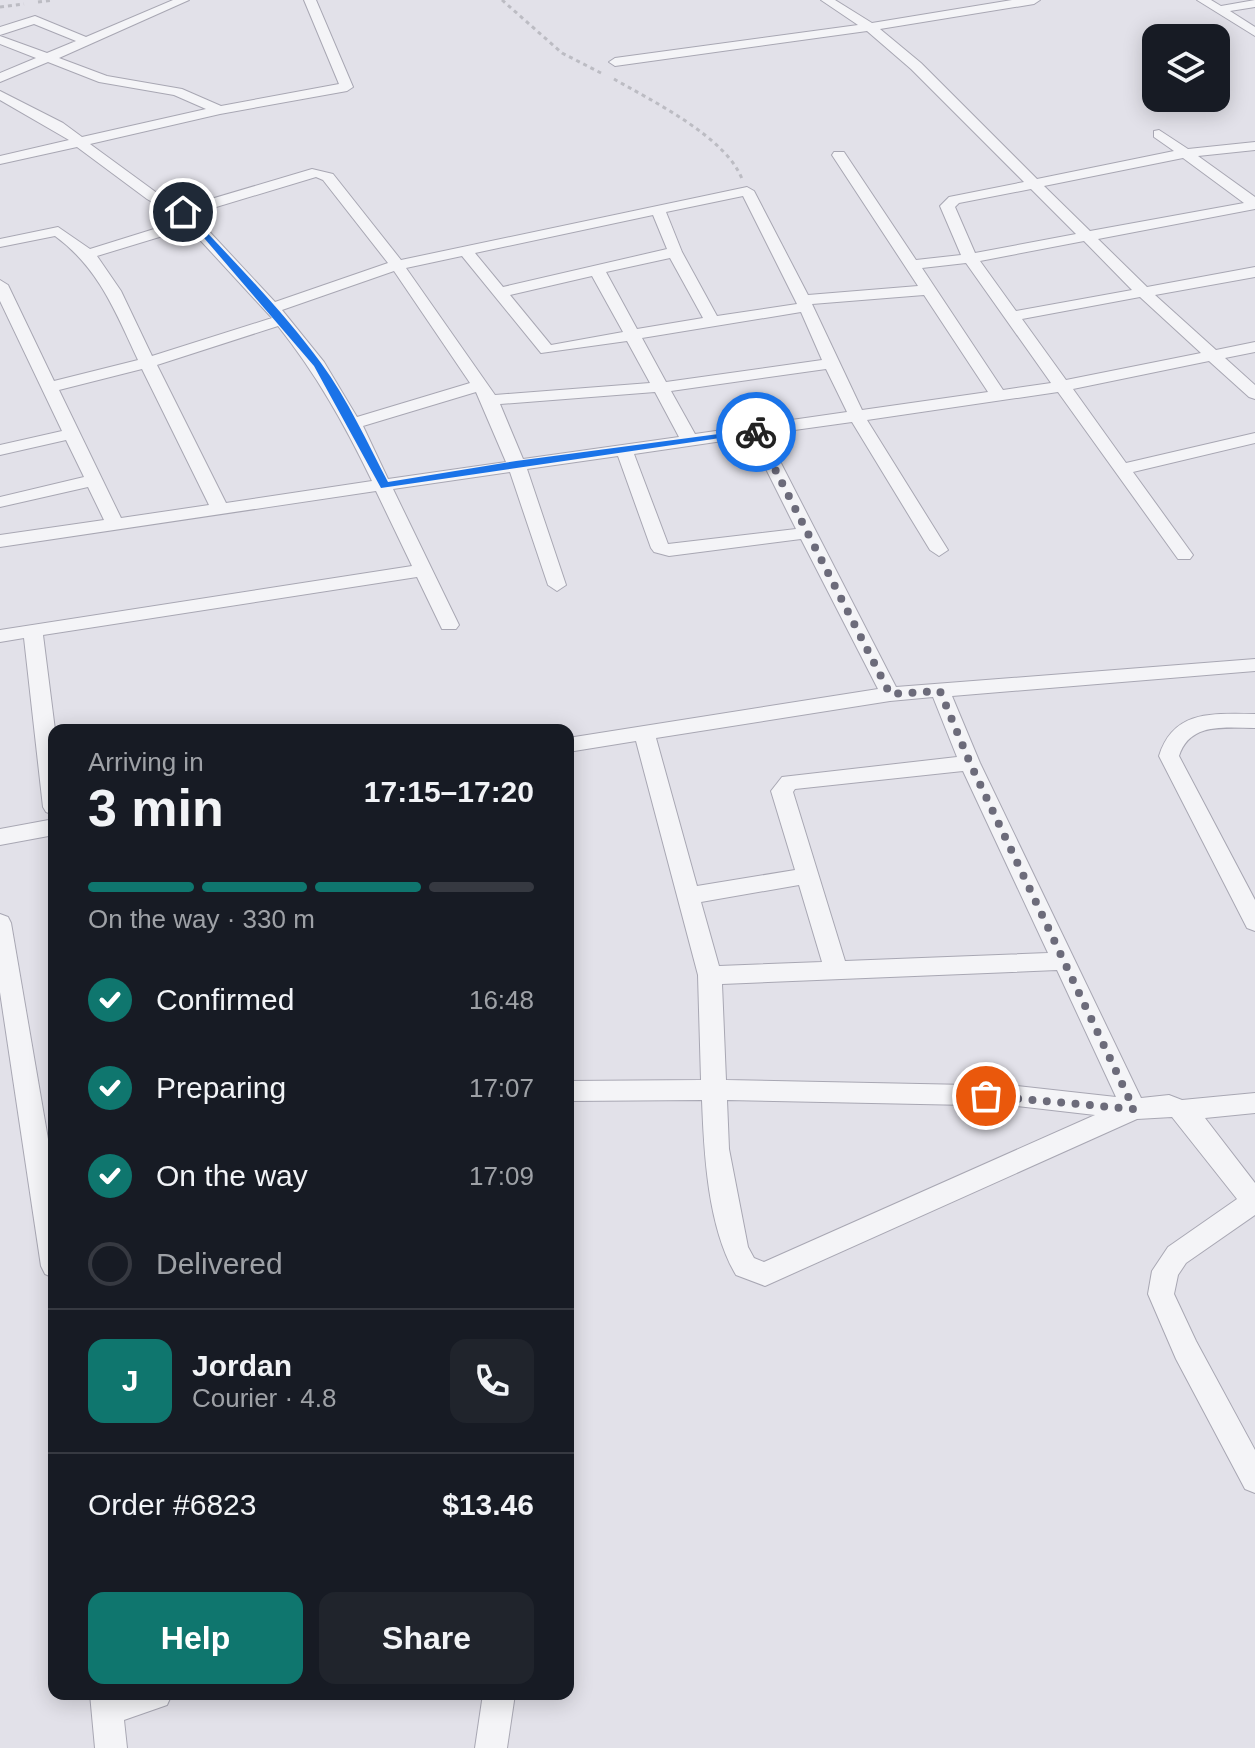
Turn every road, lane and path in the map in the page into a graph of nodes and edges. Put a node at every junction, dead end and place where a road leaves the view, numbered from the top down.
1 (183, 0) edge
2 (310, 0) edge
3 (502, 0) edge
4 (827, 0) edge
5 (1034, 0) edge
6 (1203, 0) edge
7 (1255, 3) edge
8 (1219, 10) junction
9 (870, 27) junction
10 (0, 31) edge
11 (1255, 32) edge
12 (0, 40) edge
13 (88, 42) junction
14 (47, 59) junction
15 (615, 62) dead end
16 (0, 78) edge
17 (0, 95) edge
18 (220, 110) junction
19 (1159, 134) dead end
20 (83, 142) junction
21 (1255, 146) edge
22 (1186, 153) junction
23 (839, 155) dead end
24 (0, 160) edge
25 (1033, 184) junction
26 (747, 191) junction
27 (1255, 205) edge
28 (657, 208) junction
29 (187, 217) junction
30 (1089, 237) junction
31 (0, 243) edge
32 (465, 250) junction
33 (675, 252) junction
34 (86, 255) junction
35 (970, 258) junction
36 (397, 265) junction
37 (912, 265) junction
38 (597, 270) junction
39 (1255, 272) edge
40 (928, 290) junction
41 (1, 291) edge
42 (501, 292) junction
43 (1144, 293) junction
44 (804, 304) junction
45 (277, 314) junction
46 (1012, 316) junction
47 (712, 321) junction
48 (634, 335) junction
49 (1255, 347) edge
50 (1214, 355) junction
51 (147, 363) junction
52 (832, 363) junction
53 (479, 386) junction
54 (1062, 386) junction
55 (49, 387) junction
56 (662, 387) junction
57 (1255, 394) edge
58 (999, 396) junction
59 (490, 400) junction
60 (857, 417) junction
61 (353, 424) junction
62 (756, 432) junction
63 (72, 434) junction
64 (1255, 438) edge
65 (690, 441) junction
66 (624, 449) junction
67 (0, 450) edge
68 (516, 464) junction
69 (1122, 469) junction
70 (94, 480) junction
71 (385, 485) junction
72 (0, 502) edge
73 (220, 509) junction
74 (115, 524) junction
75 (807, 533) junction
76 (0, 541) edge
77 (939, 550) dead end
78 (1184, 555) dead end
79 (424, 570) junction
80 (557, 585) dead end
81 (449, 625) dead end
82 (33, 630) junction
83 (0, 636) edge
84 (1255, 665) edge
85 (940, 691) junction
86 (890, 694) junction
87 (1255, 721) edge
88 (644, 732) junction
89 (574, 744) edge
90 (48, 756) edge
91 (970, 763) junction
92 (48, 828) edge
93 (0, 837) edge
94 (807, 876) junction
95 (689, 896) junction
96 (1255, 922) edge
97 (0, 923) edge
98 (1065, 961) junction
99 (836, 970) junction
100 (710, 975) junction
101 (715, 1090) junction
102 (574, 1091) edge
103 (1255, 1103) edge
104 (1134, 1109) junction
105 (1181, 1110) junction
106 (44, 1127) edge
107 (48, 1183) edge
108 (1254, 1202) edge
109 (1255, 1479) edge
110 (498, 1700) edge
111 (107, 1702) edge
112 (111, 1748) edge
113 (491, 1748) edge

1 - 13 street
2 - 18 street
3 - 26 path
4 - 9 street
5 - 9 street
6 - 8 street
7 - 8 street
8 - 11 street
9 - 15 street
9 - 25 street
10 - 13 street
12 - 14 street
13 - 14 street
14 - 16 street
14 - 18 street
17 - 20 street
18 - 20 street
19 - 22 street
20 - 24 street
20 - 29 street
21 - 22 street
22 - 25 street
22 - 27 street
23 - 37 street
25 - 30 street
25 - 35 street
26 - 28 street
26 - 44 street
27 - 30 street
28 - 32 street
28 - 33 street
29 - 34 street
29 - 36 street
29 - 45 street
30 - 35 street
30 - 43 street
31 - 34 street
32 - 36 street
32 - 42 street
33 - 38 street
33 - 47 street
34 - 51 street
35 - 37 street
35 - 46 street
36 - 45 street
36 - 53 street
37 - 40 street
38 - 42 street
38 - 48 street
39 - 43 street
40 - 44 street
40 - 58 street
41 - 55 street
42 - 48 street
43 - 46 street
43 - 50 street
44 - 47 street
44 - 52 street
45 - 51 street
45 - 61 street
46 - 54 street
47 - 48 street
48 - 56 street
49 - 50 street
50 - 54 street
50 - 57 street
51 - 55 street
51 - 73 street
52 - 56 street
52 - 60 street
53 - 59 street
53 - 61 street
54 - 58 street
54 - 69 street
55 - 63 street
56 - 59 street
56 - 65 street
58 - 60 street
59 - 68 street
60 - 62 street
60 - 77 street
61 - 71 street
62 - 65 street
62 - 75 street
63 - 67 street
63 - 70 street
64 - 69 street
65 - 66 street
66 - 68 street
66 - 75 street
68 - 71 street
68 - 80 street
69 - 78 street
70 - 72 street
70 - 74 street
71 - 73 street
71 - 79 street
73 - 74 street
74 - 76 street
75 - 86 street
79 - 81 street
79 - 82 street
82 - 83 street
82 - 90 street
84 - 85 street
85 - 86 street
85 - 91 street
86 - 88 street
87 - 96 street
88 - 89 street
88 - 95 street
91 - 94 street
91 - 98 street
92 - 93 street
94 - 95 street
94 - 99 street
95 - 100 street
97 - 106 street
98 - 99 street
98 - 104 street
99 - 100 street
100 - 101 street
101 - 102 street
101 - 104 street
101 - 104 street
103 - 105 street
104 - 105 street
105 - 108 street
106 - 107 street
108 - 109 street
110 - 113 street
111 - 112 street

